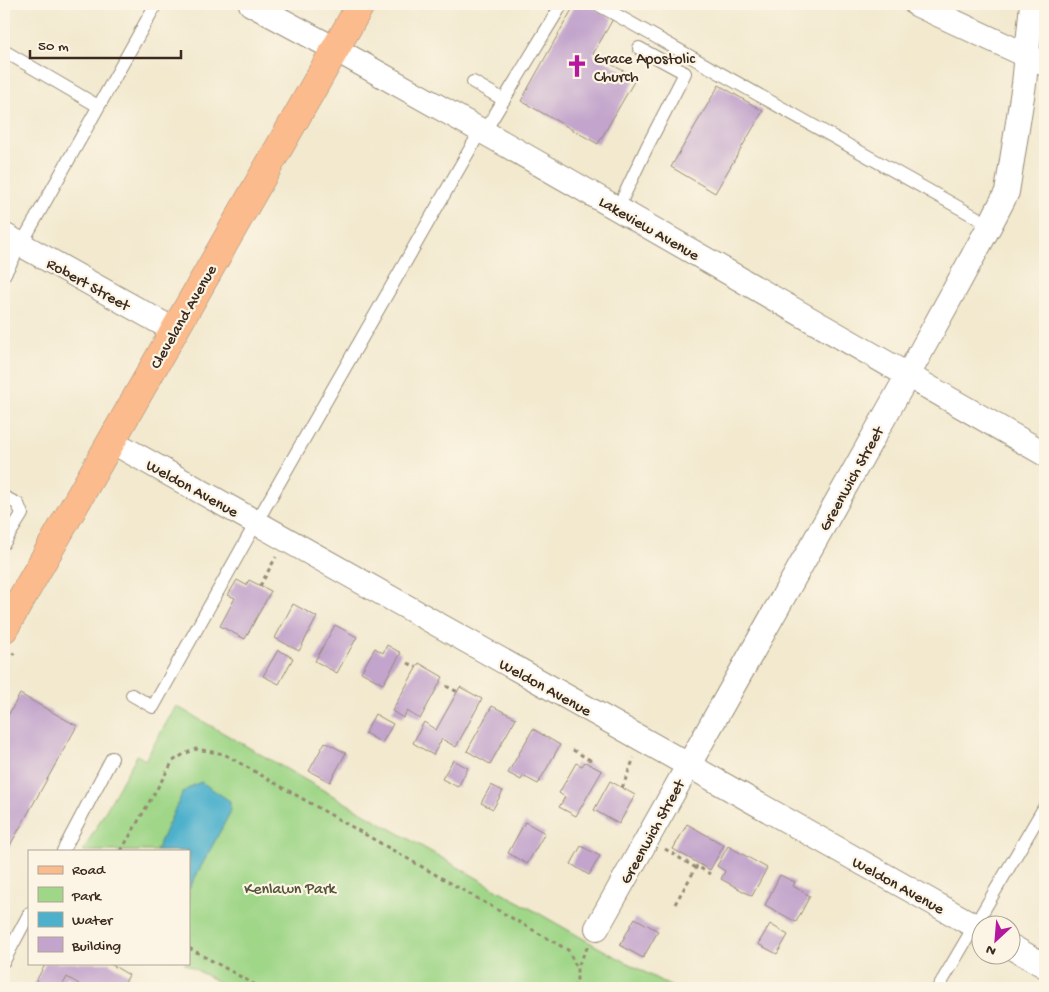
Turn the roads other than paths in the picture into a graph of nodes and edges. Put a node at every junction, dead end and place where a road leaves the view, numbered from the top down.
1 (156, 4) edge
2 (252, 4) edge
3 (562, 4) edge
4 (597, 4) edge
5 (916, 4) edge
6 (1032, 4) edge
7 (356, 5) edge
8 (335, 48) junction
9 (640, 48) dead end
10 (4, 51) edge
11 (1036, 60) edge
12 (473, 82) dead end
13 (504, 100) junction
14 (98, 106) junction
15 (481, 130) junction
16 (618, 208) junction
17 (990, 225) junction
18 (12, 240) edge
19 (4, 275) edge
20 (174, 330) junction
21 (908, 375) junction
22 (111, 441) junction
23 (1045, 454) edge
24 (4, 497) edge
25 (256, 523) junction
26 (4, 544) edge
27 (8, 627) edge
28 (132, 696) dead end
29 (112, 758) dead end
30 (688, 765) junction
31 (1045, 806) edge
32 (63, 850) edge
33 (986, 914) edge
34 (28, 916) edge
35 (972, 926) edge
36 (597, 928) dead end
37 (972, 938) edge
38 (1022, 953) edge
39 (4, 961) edge
40 (1045, 966) edge
41 (938, 988) edge

1 - 14 lane
2 - 8 street, Lakeview Avenue
3 - 13 lane
4 - 17 lane
5 - 11 street
6 - 11 street, Greenwich Street
7 - 8 main road, Cleveland Avenue
8 - 15 street, Lakeview Avenue
8 - 20 main road, Cleveland Avenue
9 - 16 lane
10 - 14 lane
11 - 17 street, Greenwich Street
12 - 13 lane
13 - 15 lane
14 - 18 lane
15 - 16 street, Lakeview Avenue
15 - 25 lane
16 - 21 street, Lakeview Avenue
17 - 21 street, Greenwich Street
18 - 19 lane
18 - 20 street, Robert Street
20 - 22 main road, Cleveland Avenue
21 - 23 street, Lakeview Avenue
21 - 30 street, Greenwich Street
22 - 25 street, Weldon Avenue
22 - 27 main road, Cleveland Avenue
24 - 26 lane
25 - 28 lane
25 - 30 street, Weldon Avenue
29 - 32 lane
30 - 35 street, Weldon Avenue
30 - 36 street, Greenwich Street
31 - 33 lane
34 - 39 lane
37 - 41 lane
38 - 40 street

